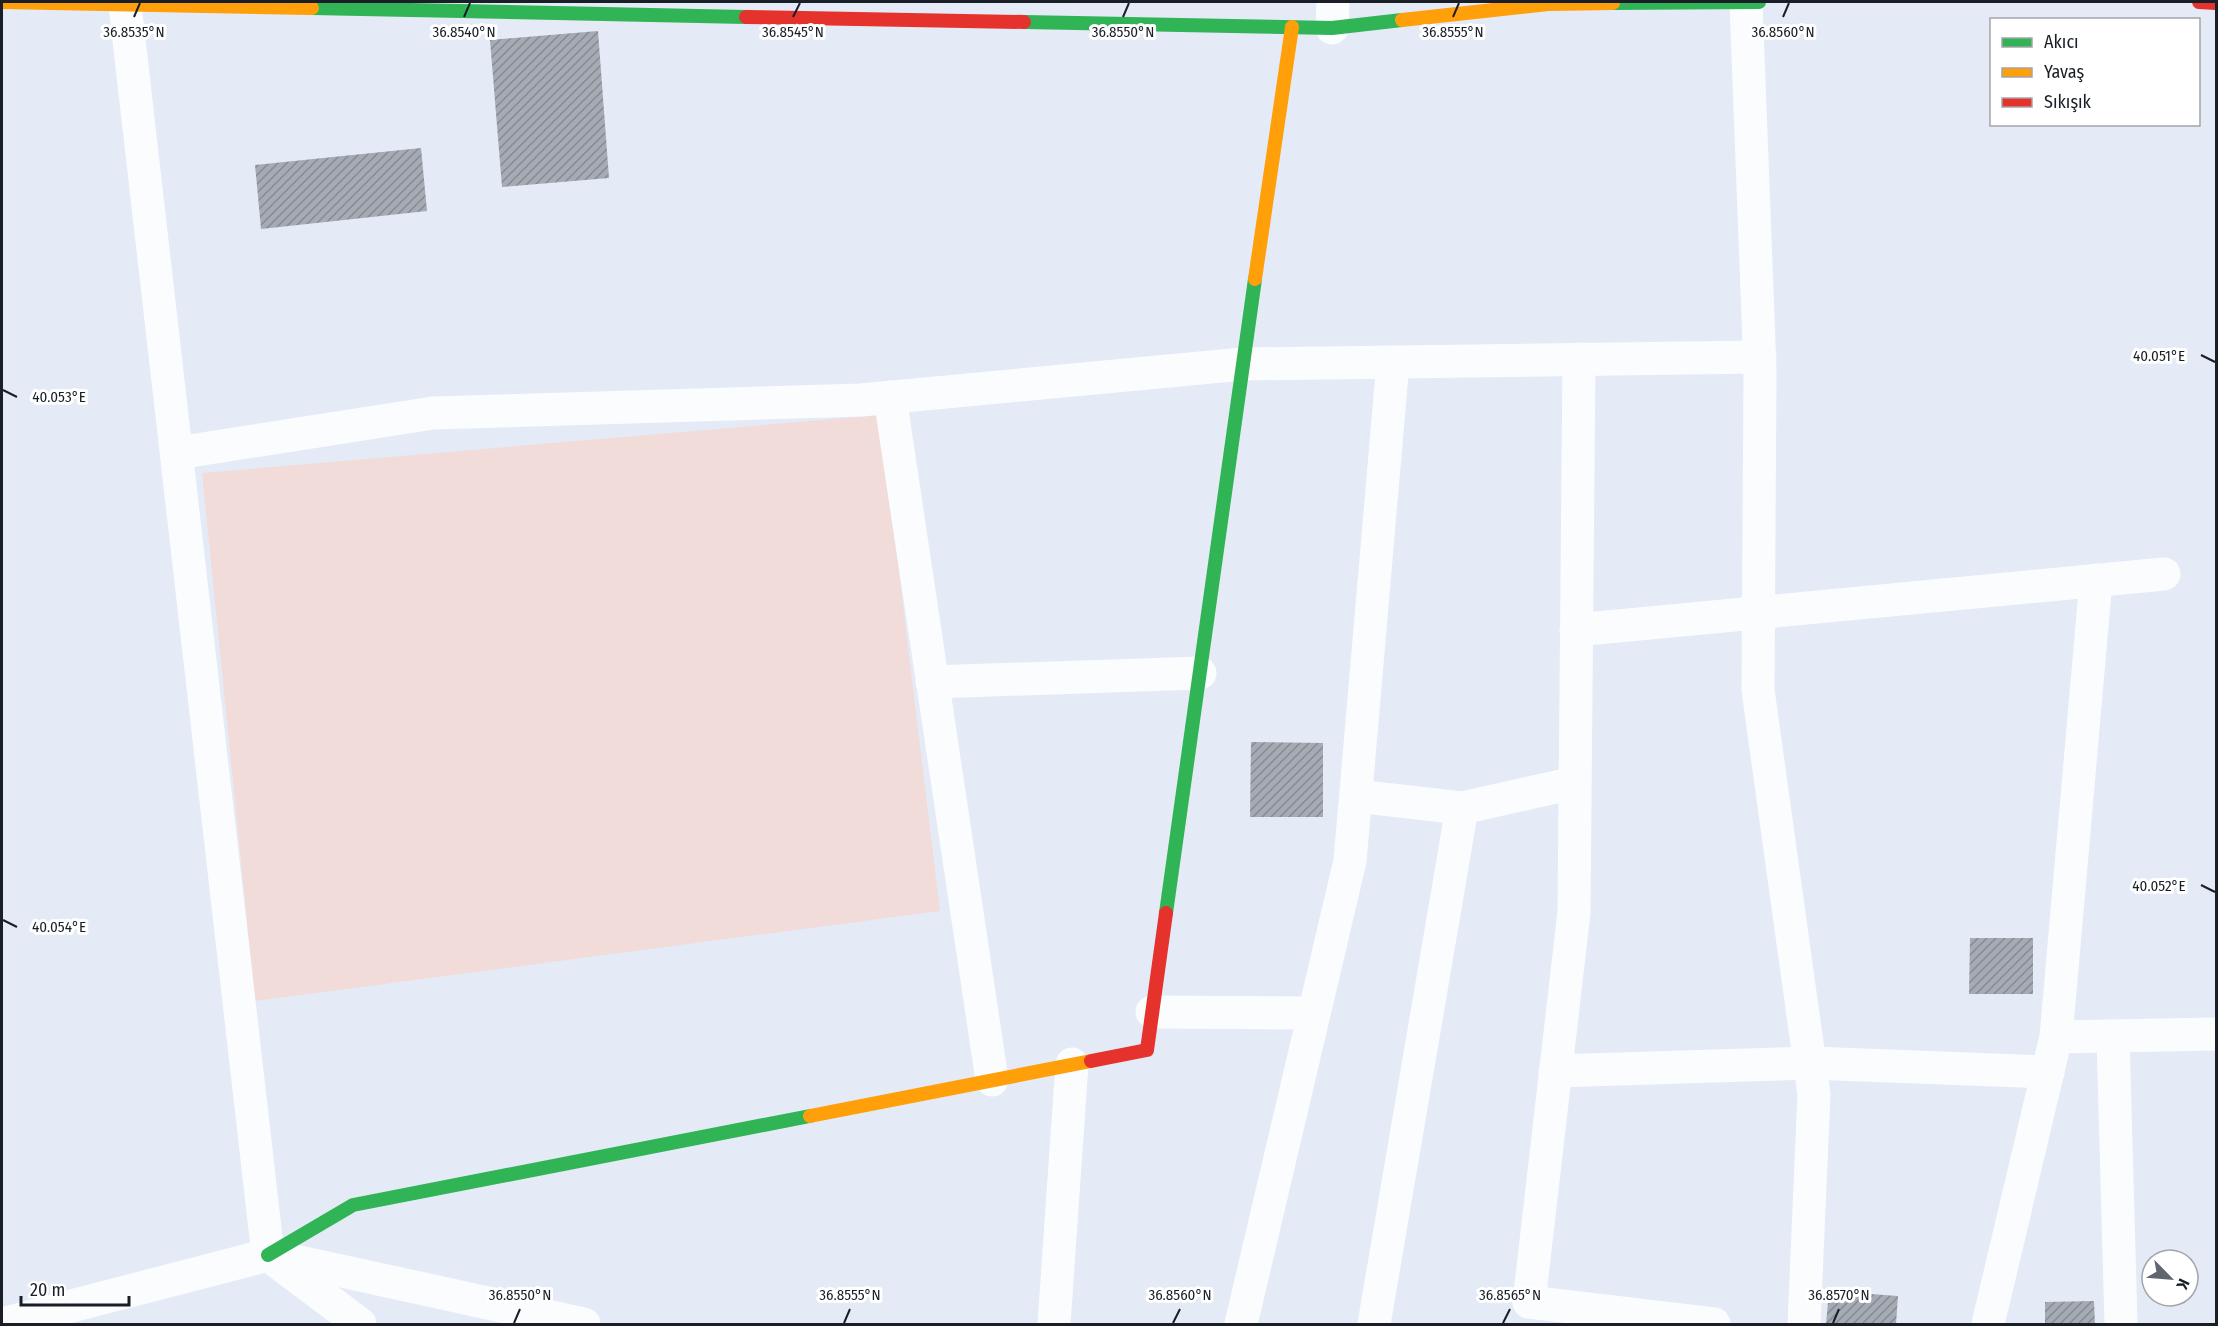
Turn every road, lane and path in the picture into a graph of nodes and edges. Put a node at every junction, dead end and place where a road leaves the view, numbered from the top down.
1 (2, 2) edge
2 (1746, 2) edge
3 (1759, 2) edge
4 (2199, 2) edge
5 (1548, 3) edge
6 (2217, 3) edge
7 (125, 5) junction
8 (550, 7) edge
9 (1332, 15) edge
10 (1292, 27) junction
11 (1760, 357) junction
12 (1579, 359) junction
13 (1393, 362) junction
14 (1243, 364) junction
15 (890, 397) junction
16 (177, 453) junction
17 (2164, 574) dead end
18 (2096, 580) junction
19 (1758, 612) junction
20 (1576, 630) junction
21 (1200, 673) junction
22 (932, 682) junction
23 (1574, 783) junction
24 (1356, 796) junction
25 (1462, 808) junction
26 (1152, 1012) junction
27 (1314, 1013) junction
28 (2217, 1034) edge
29 (2114, 1036) junction
30 (2056, 1037) junction
31 (1810, 1063) junction
32 (1072, 1064) junction
33 (1555, 1071) junction
34 (2048, 1072) junction
35 (992, 1080) junction
36 (268, 1256) junction
37 (2, 1324) edge
38 (360, 1324) edge
39 (584, 1324) edge
40 (1054, 1324) edge
41 (1241, 1324) edge
42 (1374, 1324) edge
43 (1714, 1324) edge
44 (1804, 1324) edge
45 (1988, 1324) edge
46 (2121, 1324) edge

1 - 7 street
2 - 3 street
2 - 5 street
2 - 11 street
4 - 6 street
5 - 9 street
7 - 8 street
7 - 16 street
8 - 10 street
9 - 10 street
10 - 14 street
11 - 12 street
11 - 19 street
12 - 13 street
12 - 20 street
13 - 14 street
13 - 24 street
14 - 15 street
14 - 21 street
15 - 16 street
15 - 22 street
16 - 36 street
17 - 18 street
18 - 19 street
18 - 30 street
19 - 20 street
19 - 31 street
20 - 23 street
21 - 22 street
21 - 26 street
22 - 35 street
23 - 25 street
23 - 33 street
24 - 25 street
24 - 27 street
25 - 42 street
26 - 27 street
26 - 32 street
27 - 41 street
28 - 29 street
29 - 30 street
29 - 46 street
30 - 34 street
31 - 33 street
31 - 34 street
31 - 44 street
32 - 35 street
32 - 40 street
33 - 43 street
34 - 45 street
35 - 36 street
36 - 37 street
36 - 38 street
36 - 39 street

